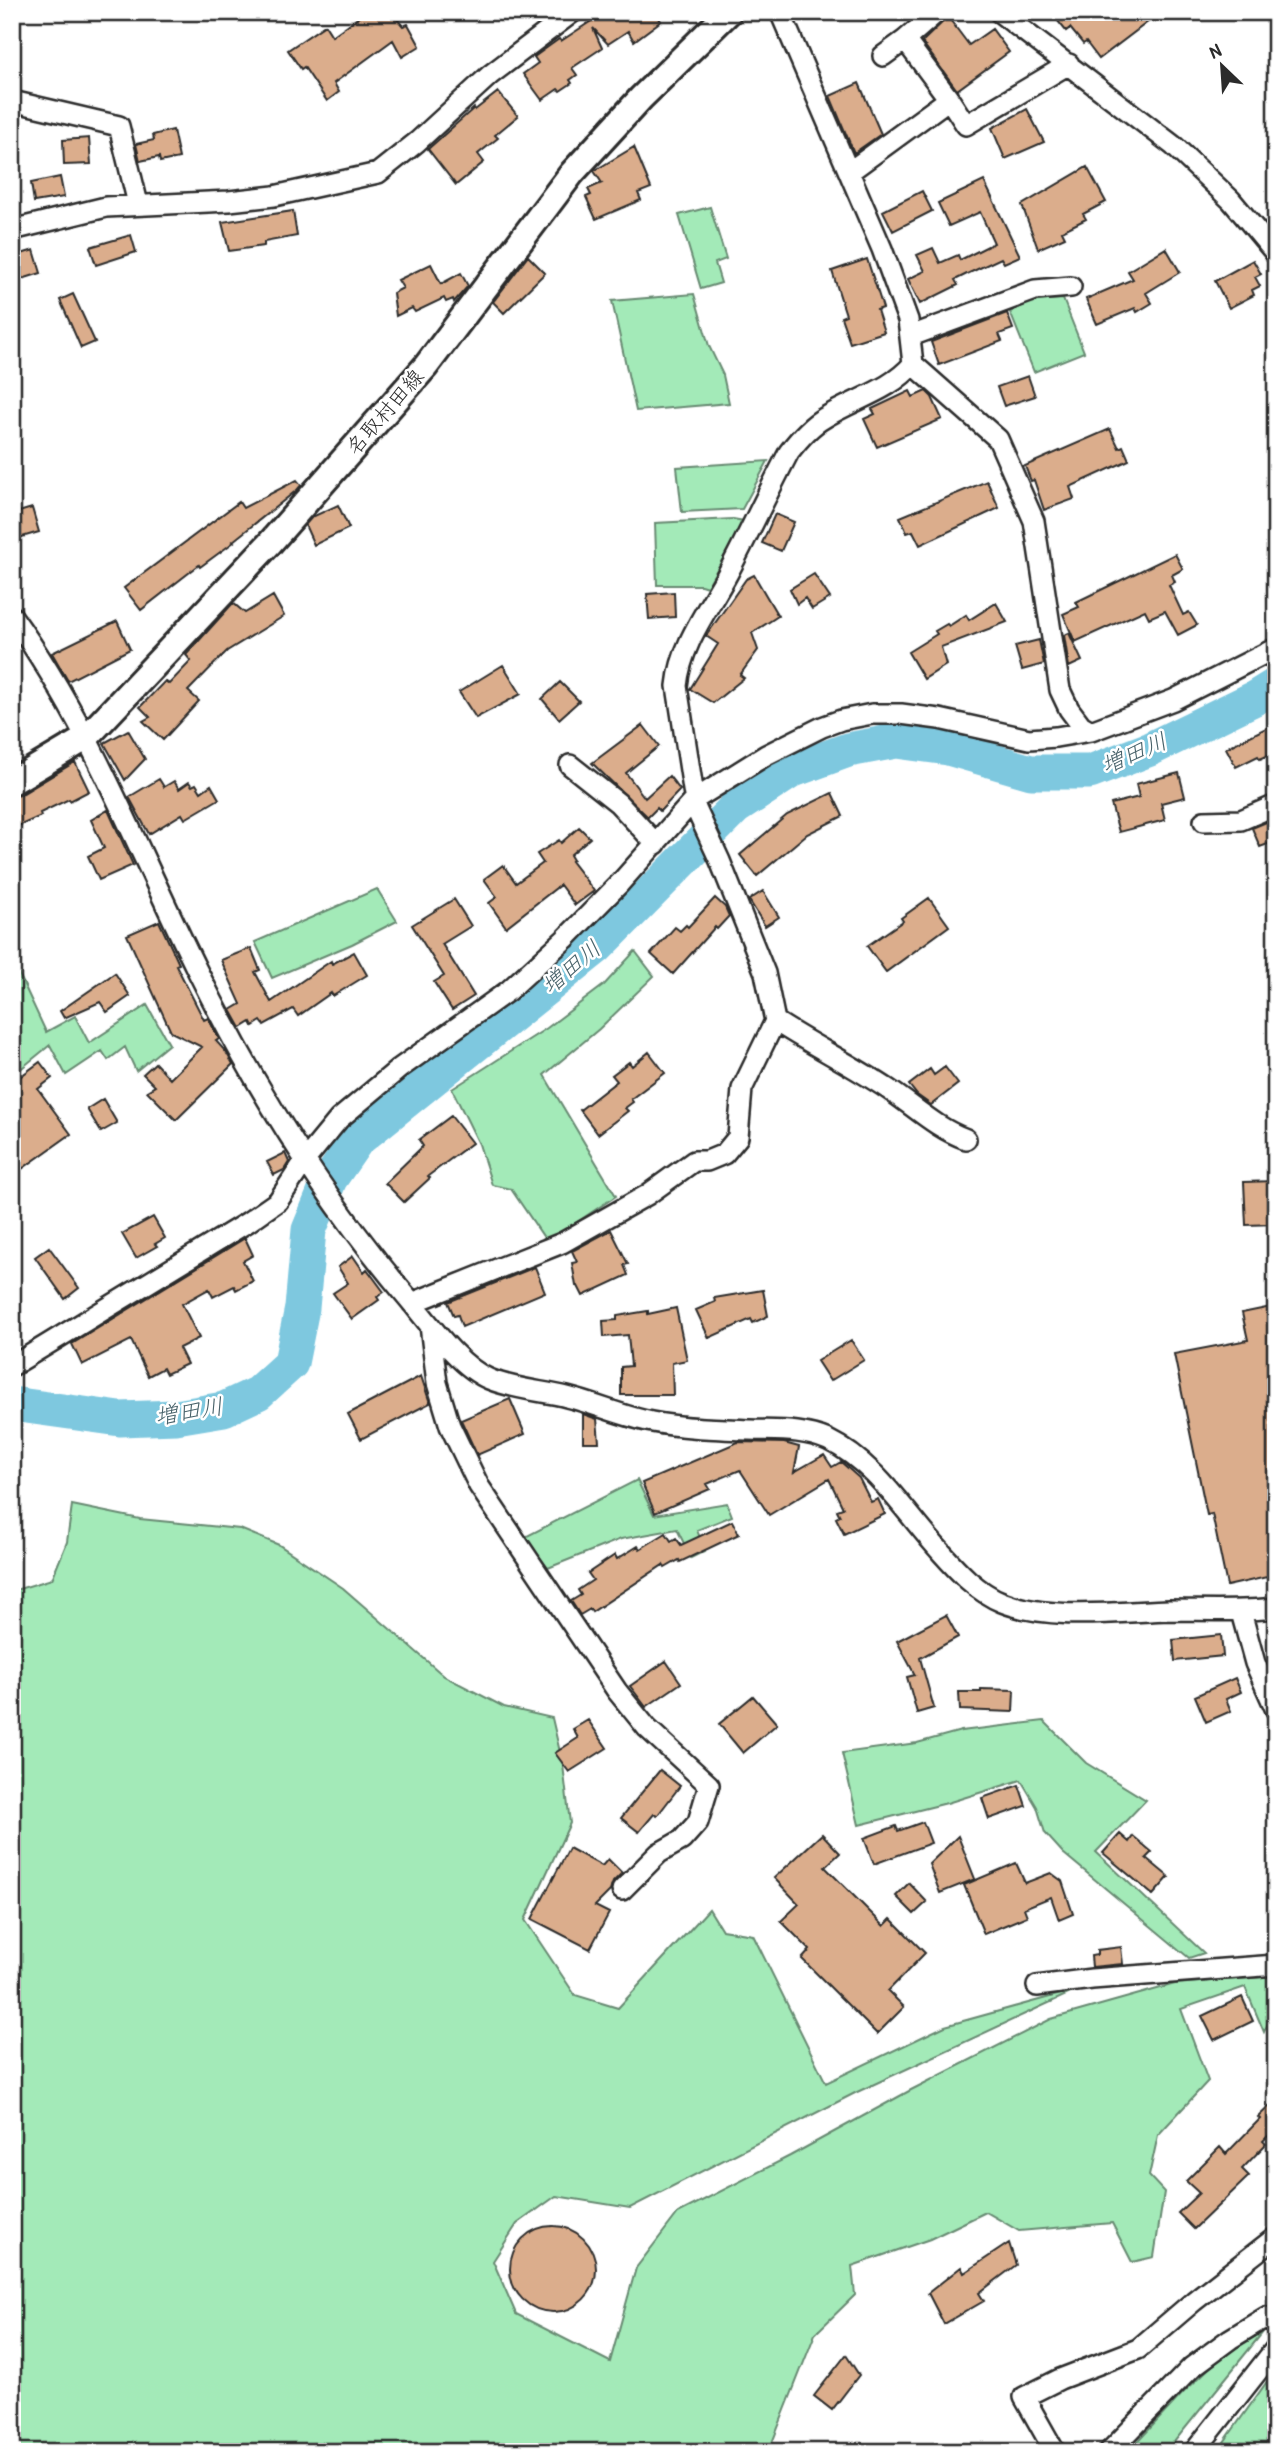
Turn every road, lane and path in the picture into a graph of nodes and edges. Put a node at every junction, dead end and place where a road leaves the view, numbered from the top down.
1 (573, 12) edge
2 (729, 12) edge
3 (780, 12) edge
4 (937, 12) edge
5 (999, 12) edge
6 (905, 40) junction
7 (883, 55) dead end
8 (1069, 64) junction
9 (949, 99) junction
10 (12, 101) edge
11 (849, 172) junction
12 (138, 204) junction
13 (12, 230) edge
14 (1276, 254) edge
15 (1071, 287) dead end
16 (911, 336) junction
17 (913, 364) junction
18 (12, 616) edge
19 (1276, 648) edge
20 (1091, 731) junction
21 (86, 738) junction
22 (570, 765) dead end
23 (12, 782) edge
24 (695, 805) junction
25 (1276, 805) edge
26 (1204, 821) dead end
27 (656, 844) junction
28 (775, 1021) junction
29 (966, 1139) dead end
30 (309, 1163) junction
31 (412, 1303) junction
32 (430, 1325) junction
33 (12, 1366) edge
34 (1276, 1608) edge
35 (1241, 1612) junction
36 (1276, 1710) edge
37 (622, 1890) dead end
38 (1276, 1965) edge
39 (1037, 1986) dead end
40 (1276, 2237) edge
41 (1276, 2323) edge
42 (1276, 2348) edge
43 (1055, 2452) edge
44 (1109, 2452) edge
45 (1194, 2452) edge

1 - 12 street
2 - 21 main road, 名取村田線
3 - 11 street
4 - 6 street
5 - 8 street
6 - 7 street
6 - 9 street
8 - 9 street
8 - 14 street
9 - 11 street
10 - 12 street
11 - 16 street
12 - 13 street
15 - 16 street
16 - 17 street
17 - 20 street
17 - 24 street
18 - 21 street
19 - 20 street
20 - 24 street
21 - 23 main road, 名取村田線
21 - 30 street
22 - 27 street
24 - 27 street
24 - 28 street
25 - 26 street
27 - 30 street
28 - 29 street
28 - 31 street
30 - 31 street
30 - 33 street
31 - 32 street
32 - 35 street
32 - 37 street
34 - 35 street
35 - 36 street
38 - 39 street
40 - 43 street
41 - 44 street
42 - 45 street

